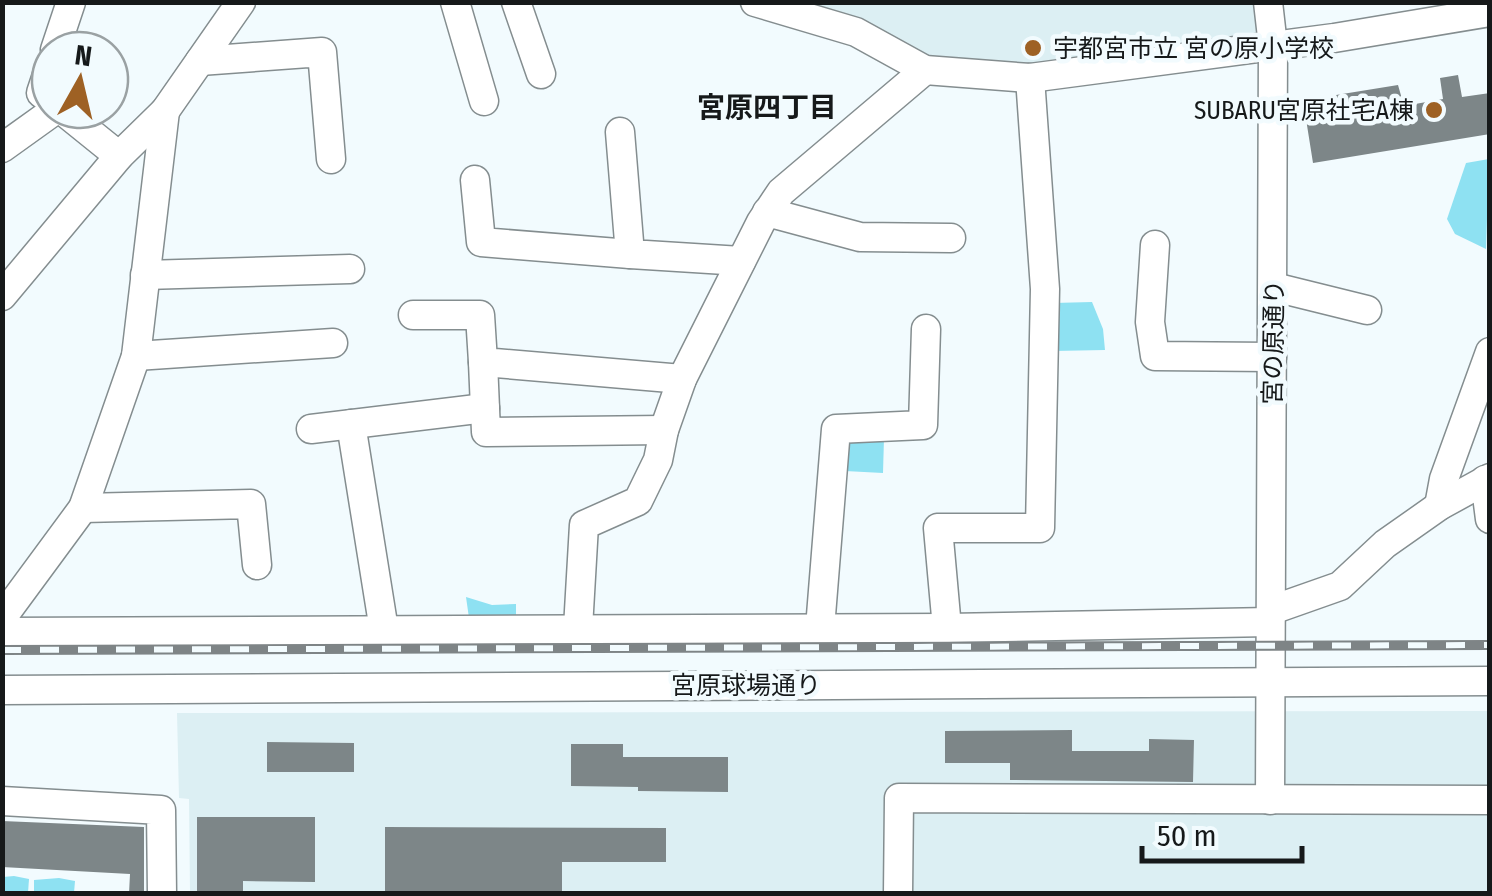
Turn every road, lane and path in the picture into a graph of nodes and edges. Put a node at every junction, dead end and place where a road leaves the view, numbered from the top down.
1 (71, 2) edge
2 (241, 2) edge
3 (455, 2) edge
4 (516, 2) edge
5 (755, 2) edge
6 (1268, 2) edge
7 (1490, 12) edge
8 (1408, 14) edge
9 (62, 30) edge
10 (1273, 46) junction
11 (200, 61) junction
12 (925, 70) junction
13 (541, 74) dead end
14 (1030, 78) junction
15 (484, 101) dead end
16 (165, 112) junction
17 (30, 129) edge
18 (85, 130) edge
19 (620, 132) dead end
20 (2, 148) edge
21 (119, 156) junction
22 (331, 159) dead end
23 (476, 180) dead end
24 (767, 212) junction
25 (951, 238) dead end
26 (1155, 245) dead end
27 (630, 254) junction
28 (741, 261) junction
29 (350, 269) dead end
30 (145, 274) junction
31 (1274, 286) junction
32 (2, 296) edge
33 (1367, 310) dead end
34 (413, 315) dead end
35 (926, 329) dead end
36 (333, 343) dead end
37 (1490, 352) edge
38 (136, 356) junction
39 (1272, 357) junction
40 (483, 362) junction
41 (682, 379) junction
42 (486, 408) junction
43 (351, 424) junction
44 (311, 429) dead end
45 (664, 430) junction
46 (1487, 479) edge
47 (1440, 506) junction
48 (83, 508) junction
49 (1490, 519) edge
50 (257, 565) dead end
51 (1271, 616) junction
52 (2, 618) edge
53 (578, 628) junction
54 (820, 628) junction
55 (947, 628) junction
56 (384, 630) junction
57 (2, 632) edge
58 (1270, 681) junction
59 (1490, 681) edge
60 (2, 690) edge
61 (1270, 800) junction
62 (1490, 800) edge
63 (2, 801) edge
64 (162, 894) edge
65 (898, 894) edge

1 - 9 street
2 - 11 street
3 - 15 street
4 - 13 street
5 - 12 street
6 - 10 street, 宮の原通り
7 - 8 street
8 - 10 street
10 - 14 street
10 - 31 street, 宮の原通り
11 - 16 street
11 - 22 street
12 - 14 street
12 - 24 street
14 - 55 street
16 - 21 street
16 - 30 street
17 - 20 street
18 - 21 street
19 - 27 street
21 - 32 street
23 - 27 street
24 - 25 street
24 - 28 street
26 - 39 street
27 - 28 street
28 - 41 street
29 - 30 street
30 - 38 street
31 - 33 street
31 - 39 street, 宮の原通り
34 - 40 street
35 - 54 street
36 - 38 street
37 - 47 street
38 - 48 street
39 - 51 street, 宮の原通り
40 - 41 street
40 - 42 street
41 - 45 street
42 - 43 street
42 - 45 street
43 - 44 street
43 - 56 street
45 - 53 street
46 - 47 street
46 - 49 street
47 - 51 street
48 - 50 street
48 - 52 street
51 - 55 street
51 - 58 street, 宮の原通り
53 - 54 street
53 - 56 street
54 - 55 street
56 - 57 street
58 - 59 street, 宮原球場通り
58 - 60 street, 宮原球場通り
58 - 61 street, 宮の原通り
61 - 62 street
61 - 65 street
63 - 64 street

